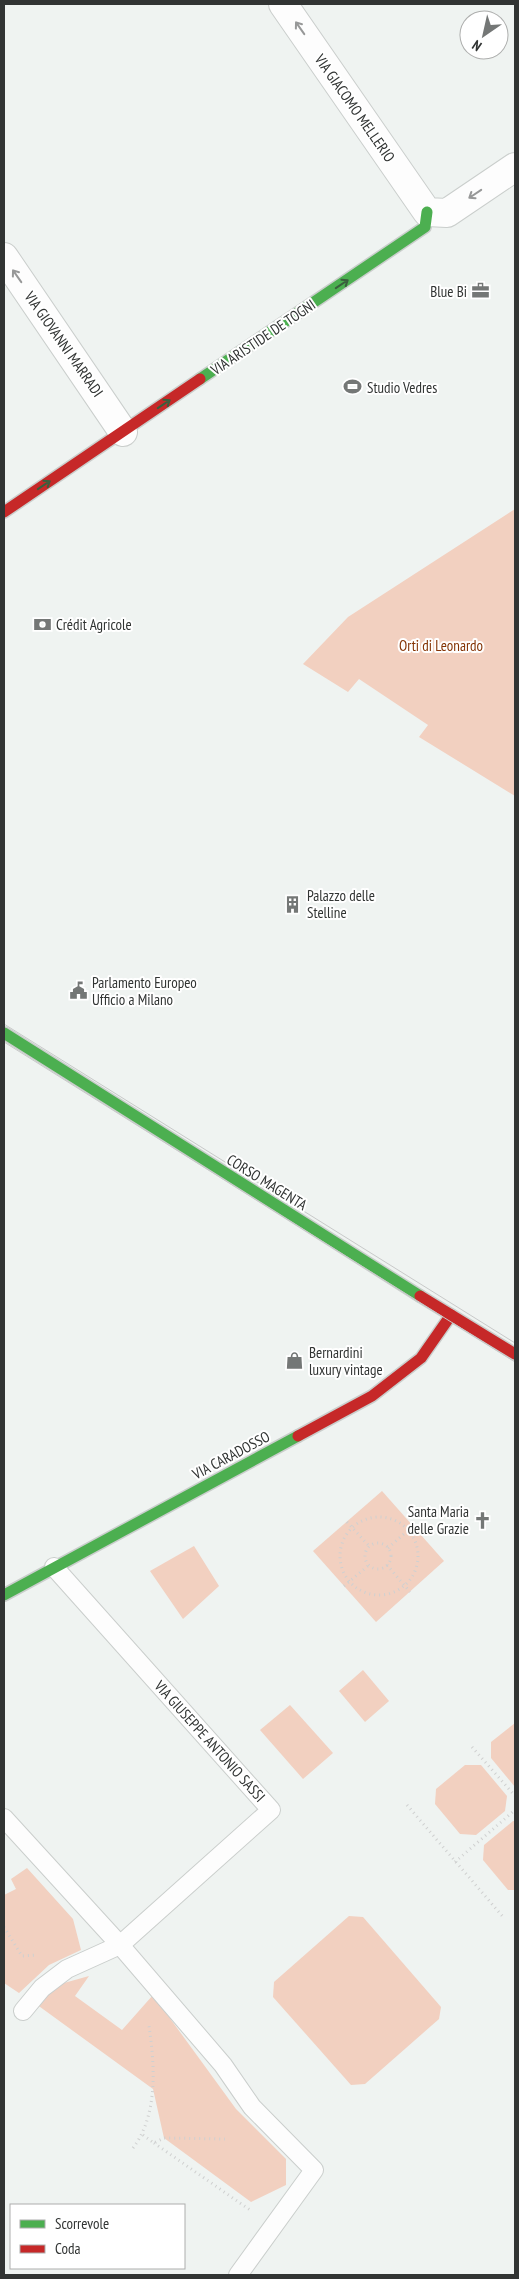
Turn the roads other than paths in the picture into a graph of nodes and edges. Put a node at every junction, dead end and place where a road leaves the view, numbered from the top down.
1 (283, 4) edge
2 (515, 167) edge
3 (427, 212) junction
4 (4, 257) edge
5 (123, 432) junction
6 (4, 512) edge
7 (4, 1033) edge
8 (451, 1315) junction
9 (515, 1354) edge
10 (54, 1567) junction
11 (4, 1595) edge
12 (4, 1818) edge
13 (120, 1945) junction
14 (23, 2011) dead end
15 (238, 2275) edge

3 -> 1 street, VIA GIACOMO MELLERIO
2 -> 3 street
5 -> 3 street, VIA ARISTIDE DE TOGNI
5 -> 4 street, VIA GIOVANNI MARRADI
6 -> 5 street, VIA ARISTIDE DE TOGNI
7 - 8 street, CORSO MAGENTA
8 - 9 street, CORSO MAGENTA
8 - 10 street, VIA CARADOSSO
10 - 11 street, VIA CARADOSSO
10 - 13 lane, VIA GIUSEPPE ANTONIO SASSI
12 - 13 lane
13 - 14 lane
13 - 15 lane

